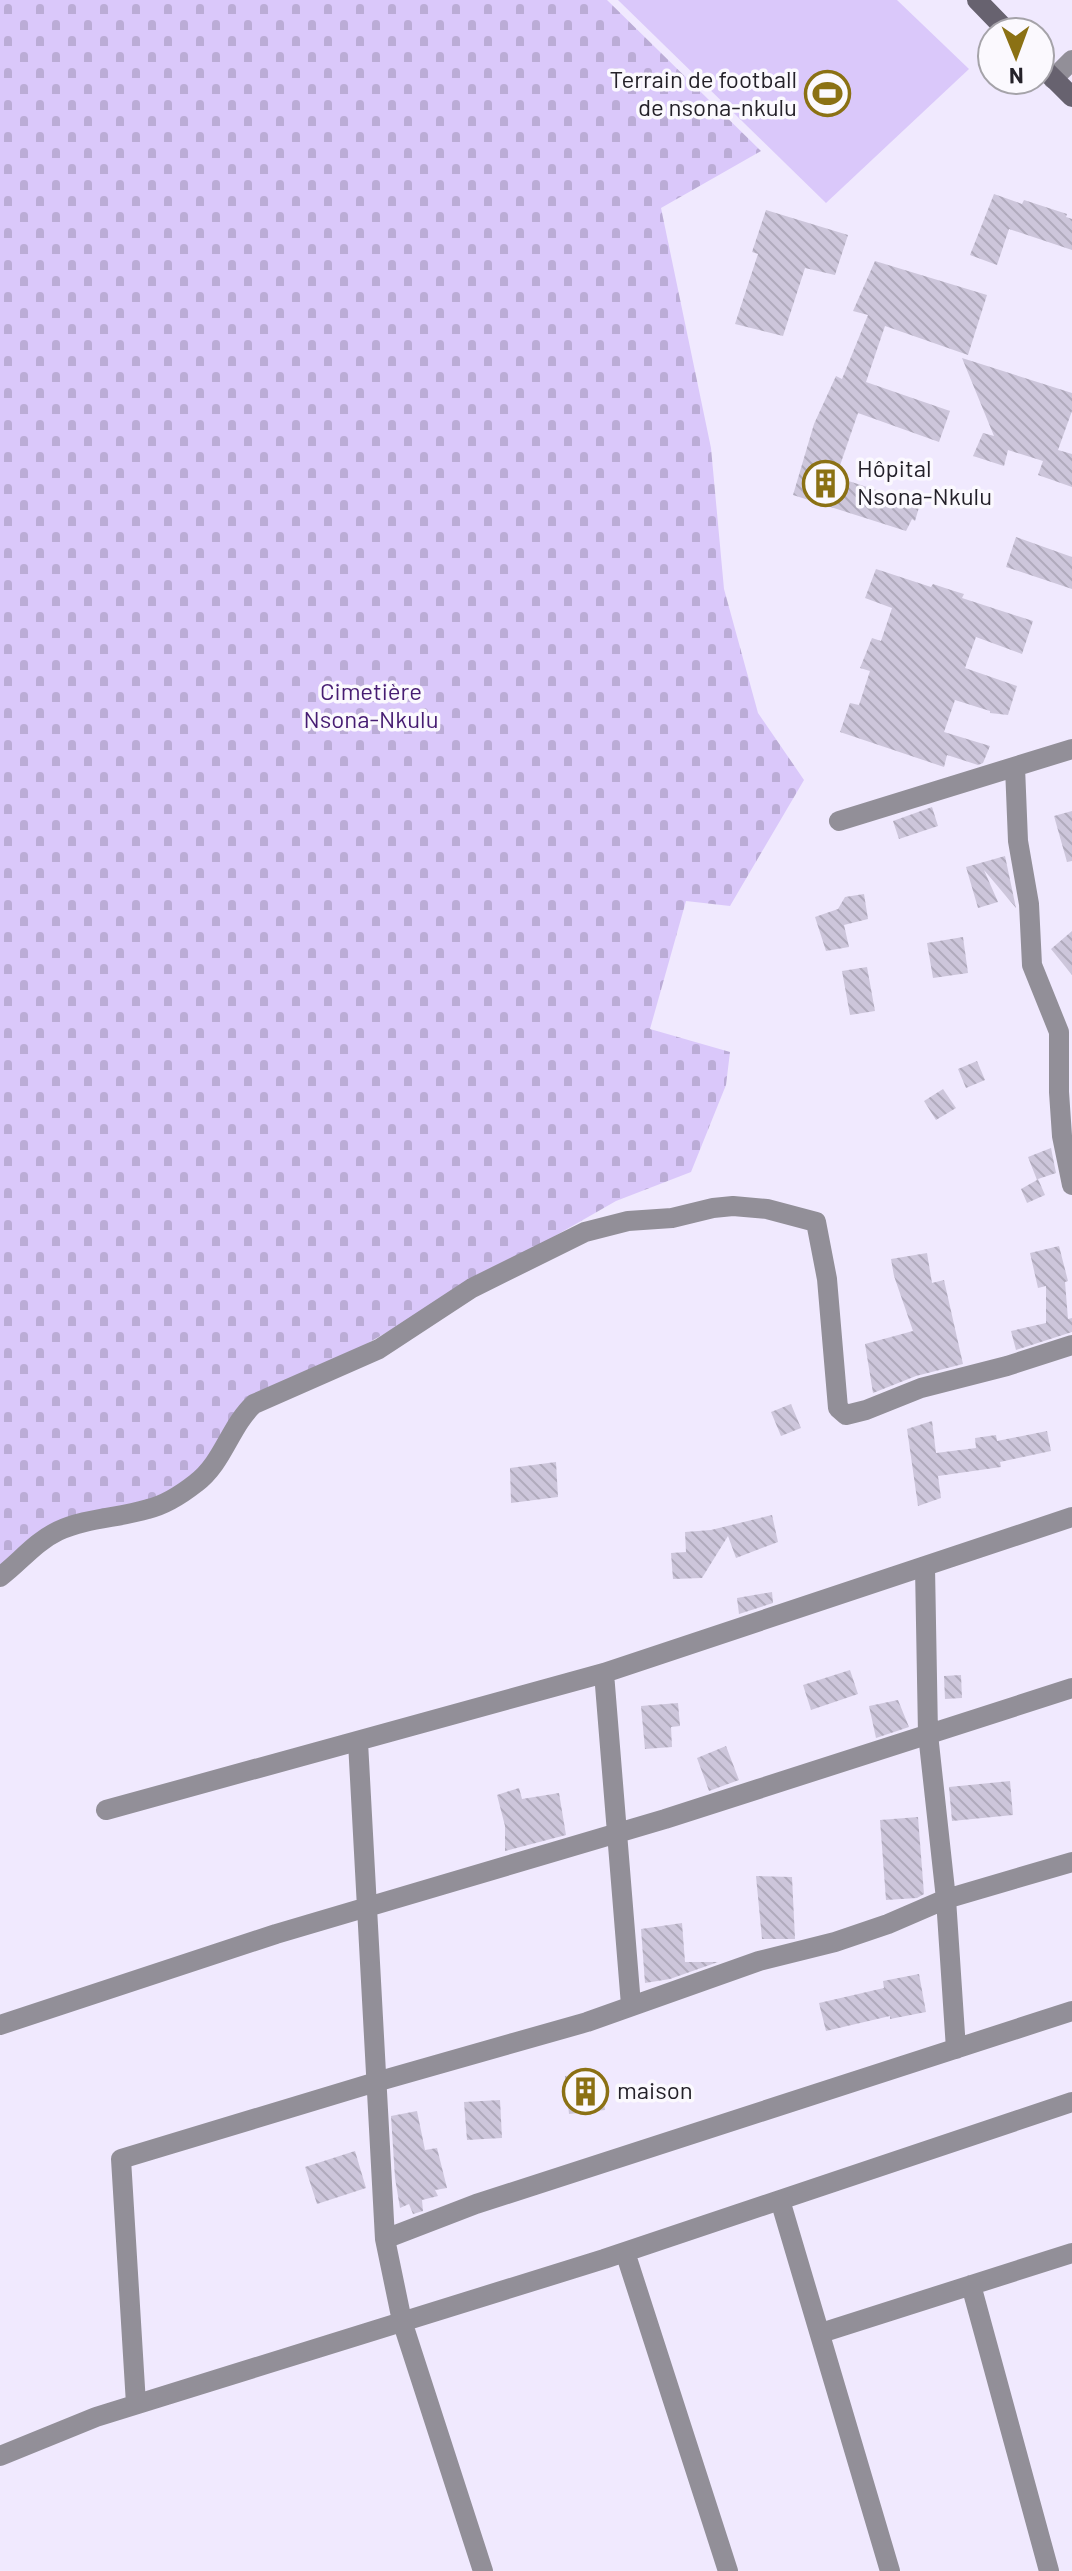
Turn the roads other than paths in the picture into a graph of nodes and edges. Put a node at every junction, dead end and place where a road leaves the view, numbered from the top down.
1 (977, 0) edge
2 (992, 16) edge
3 (1056, 81) edge
4 (1072, 97) edge
5 (1072, 749) edge
6 (1015, 767) junction
7 (839, 821) dead end
8 (1072, 1185) edge
9 (1072, 1345) edge
10 (1072, 1517) edge
11 (925, 1567) junction
12 (0, 1577) edge
13 (604, 1673) junction
14 (1072, 1688) edge
15 (928, 1734) junction
16 (358, 1742) junction
17 (106, 1810) dead end
18 (617, 1834) junction
19 (1072, 1862) edge
20 (946, 1899) junction
21 (367, 1908) junction
22 (631, 2005) junction
23 (1072, 2011) edge
24 (0, 2025) edge
25 (956, 2049) junction
26 (376, 2082) junction
27 (1072, 2102) edge
28 (780, 2200) junction
29 (385, 2239) junction
30 (625, 2252) junction
31 (1072, 2253) edge
32 (971, 2285) junction
33 (402, 2321) junction
34 (821, 2333) junction
35 (136, 2404) junction
36 (0, 2456) edge
37 (483, 2571) edge
38 (728, 2571) edge
39 (890, 2571) edge
40 (1049, 2571) edge

1 - 2 street
3 - 4 street
5 - 6 street
6 - 7 street
6 - 8 street
9 - 12 street
10 - 11 street
11 - 13 street
11 - 15 street
13 - 16 street
13 - 18 street
14 - 15 street
15 - 18 street
15 - 20 street
16 - 17 street
16 - 21 street
18 - 21 street
18 - 22 street
19 - 20 street
20 - 22 street
20 - 25 street
21 - 24 street
21 - 26 street
22 - 26 street
23 - 25 street
25 - 29 street
26 - 29 street
26 - 35 street
27 - 28 street
28 - 30 street
28 - 34 street
29 - 33 street
30 - 33 street
30 - 38 street
31 - 32 street
32 - 34 street
32 - 40 street
33 - 35 street
33 - 37 street
34 - 39 street
35 - 36 street

